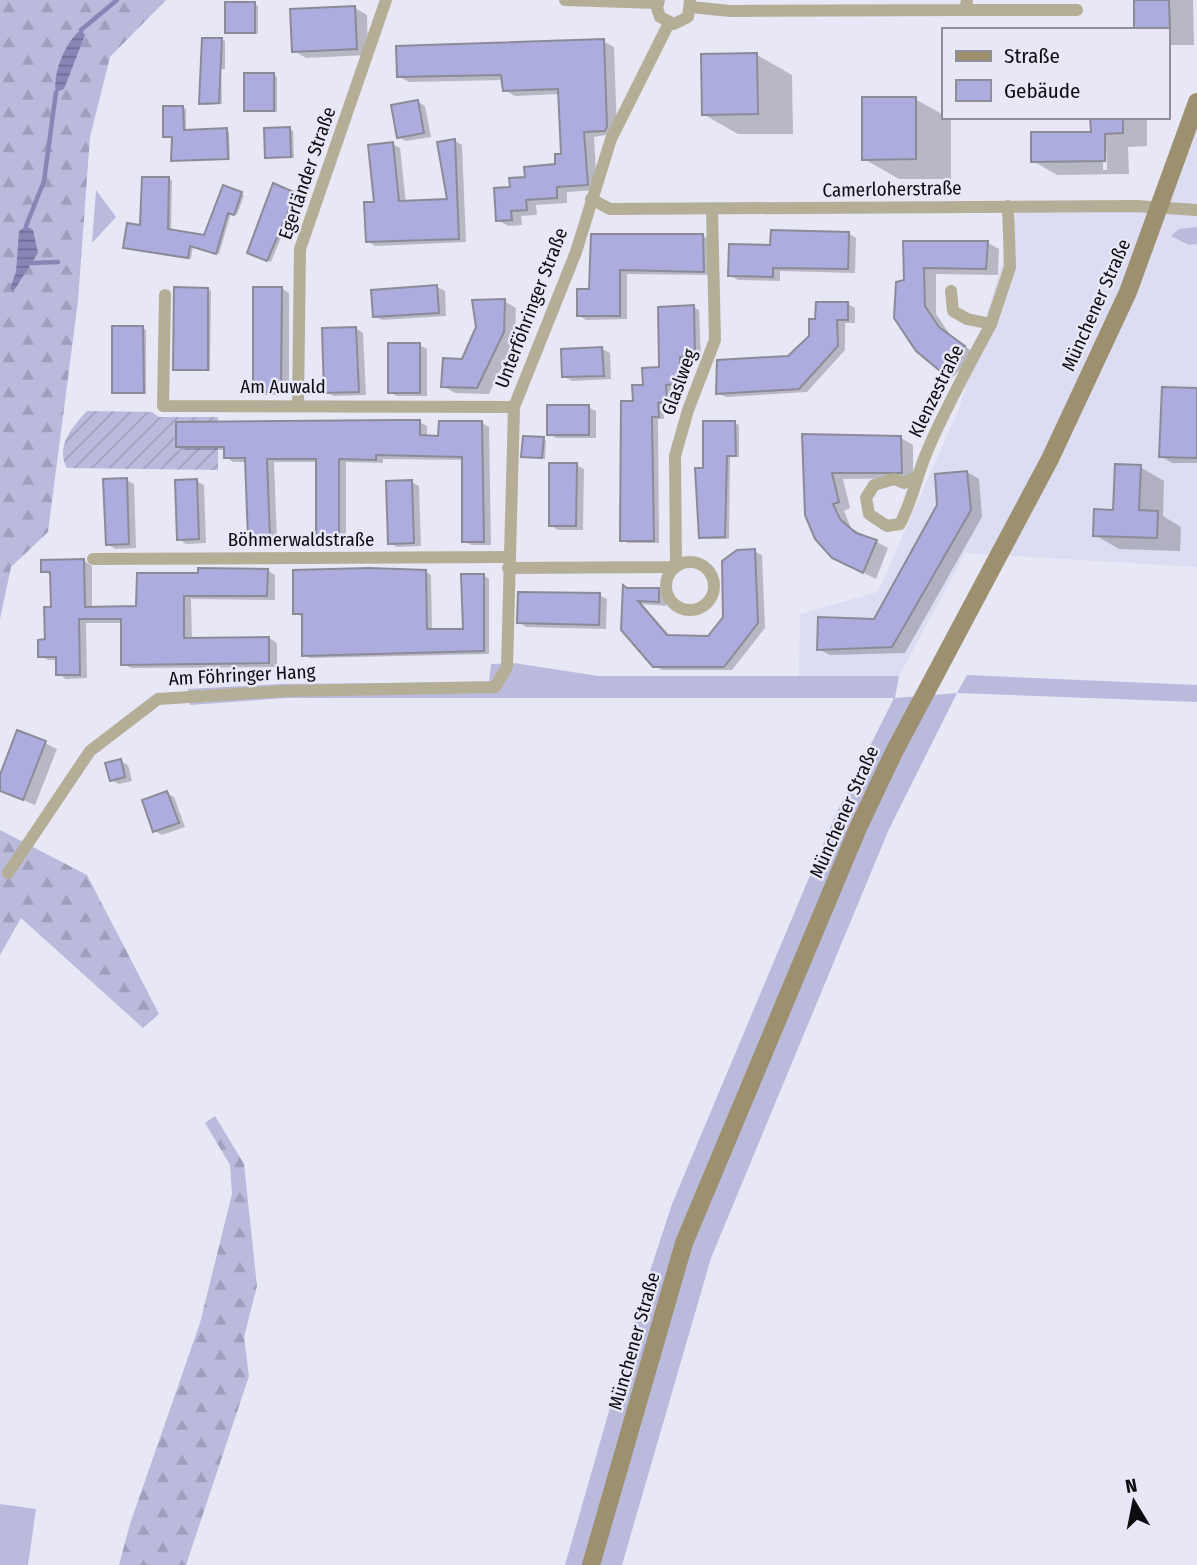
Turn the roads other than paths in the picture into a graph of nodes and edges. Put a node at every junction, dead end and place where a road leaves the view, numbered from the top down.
1 (386, 0) edge
2 (565, 0) edge
3 (658, 1) edge
4 (690, 4) edge
5 (966, 5) edge
6 (1077, 10) dead end
7 (668, 23) junction
8 (1197, 102) edge
9 (591, 199) junction
10 (1009, 206) junction
11 (1161, 208) junction
12 (712, 210) junction
13 (1197, 210) edge
14 (951, 290) dead end
15 (165, 295) dead end
16 (991, 324) junction
17 (298, 405) junction
18 (514, 407) junction
19 (918, 476) junction
20 (93, 559) dead end
21 (508, 562) junction
22 (507, 667) joint
23 (8, 873) dead end
24 (592, 1565) edge

1 - 17 street, Egerländer Straße
2 - 3 street
3 - 7 street
4 - 5 street
4 - 7 street
5 - 6 street
7 - 9 street, Unterföhringer Straße
8 - 11 main road, Münchener Straße
9 - 12 street, Camerloherstraße
9 - 18 street, Unterföhringer Straße
10 - 11 street, Camerloherstraße
10 - 12 street, Camerloherstraße
10 - 16 street, Klenzestraße
11 - 13 street, Camerloherstraße
11 - 24 main road, Münchener Straße
12 - 21 street, Glaslweg
14 - 16 street, Klenzestraße
15 - 17 street, Am Auwald
16 - 19 street, Klenzestraße
17 - 18 street, Am Auwald
18 - 21 street, Unterföhringer Straße
19 - 19 street, Klenzestraße
20 - 21 street, Böhmerwaldstraße
21 - 22 street, Unterföhringer Straße
22 - 23 street, Am Föhringer Hang

